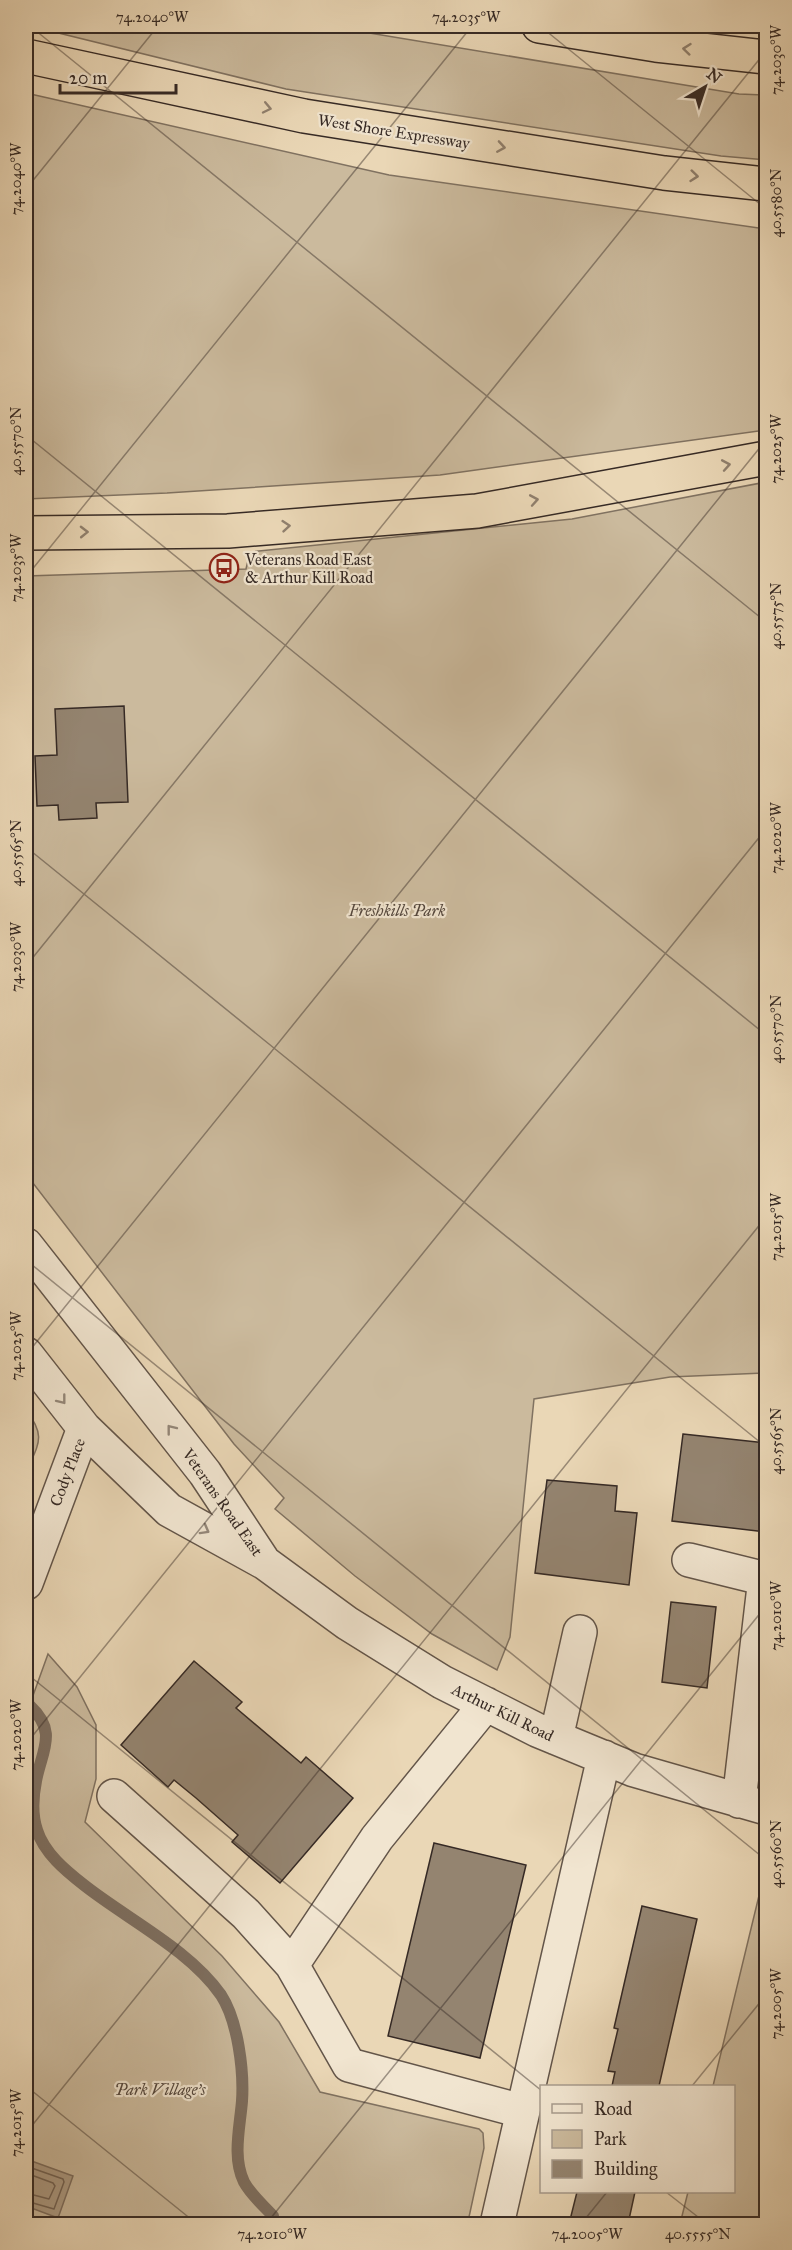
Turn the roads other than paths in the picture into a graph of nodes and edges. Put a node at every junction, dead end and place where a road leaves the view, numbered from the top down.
1 (539, 26) edge
2 (26, 56) edge
3 (766, 57) edge
4 (766, 184) edge
5 (766, 458) edge
6 (26, 533) edge
7 (26, 1245) edge
8 (26, 1354) edge
9 (84, 1428) junction
10 (689, 1560) dead end
11 (265, 1563) junction
12 (766, 1578) edge
13 (26, 1583) edge
14 (579, 1632) dead end
15 (486, 1704) junction
16 (556, 1738) junction
17 (603, 1757) junction
18 (114, 1796) dead end
19 (753, 1804) edge
20 (292, 1965) junction
21 (522, 2111) junction
22 (498, 2220) dead end

3 -> 1 highway
2 -> 4 highway, West Shore Expressway
6 -> 5 highway
11 -> 7 street, Veterans Road East
8 -> 9 street, Veterans Road East
9 -> 11 street, Veterans Road East
9 - 13 street, Cody Place
10 - 12 street
11 - 15 street, Arthur Kill Road
12 - 19 street
14 - 16 street
15 - 16 street, Arthur Kill Road
15 - 20 street
16 - 17 street, Arthur Kill Road
17 - 19 street, Arthur Kill Road
17 - 21 street
18 - 20 street
20 - 21 street
21 - 22 street

